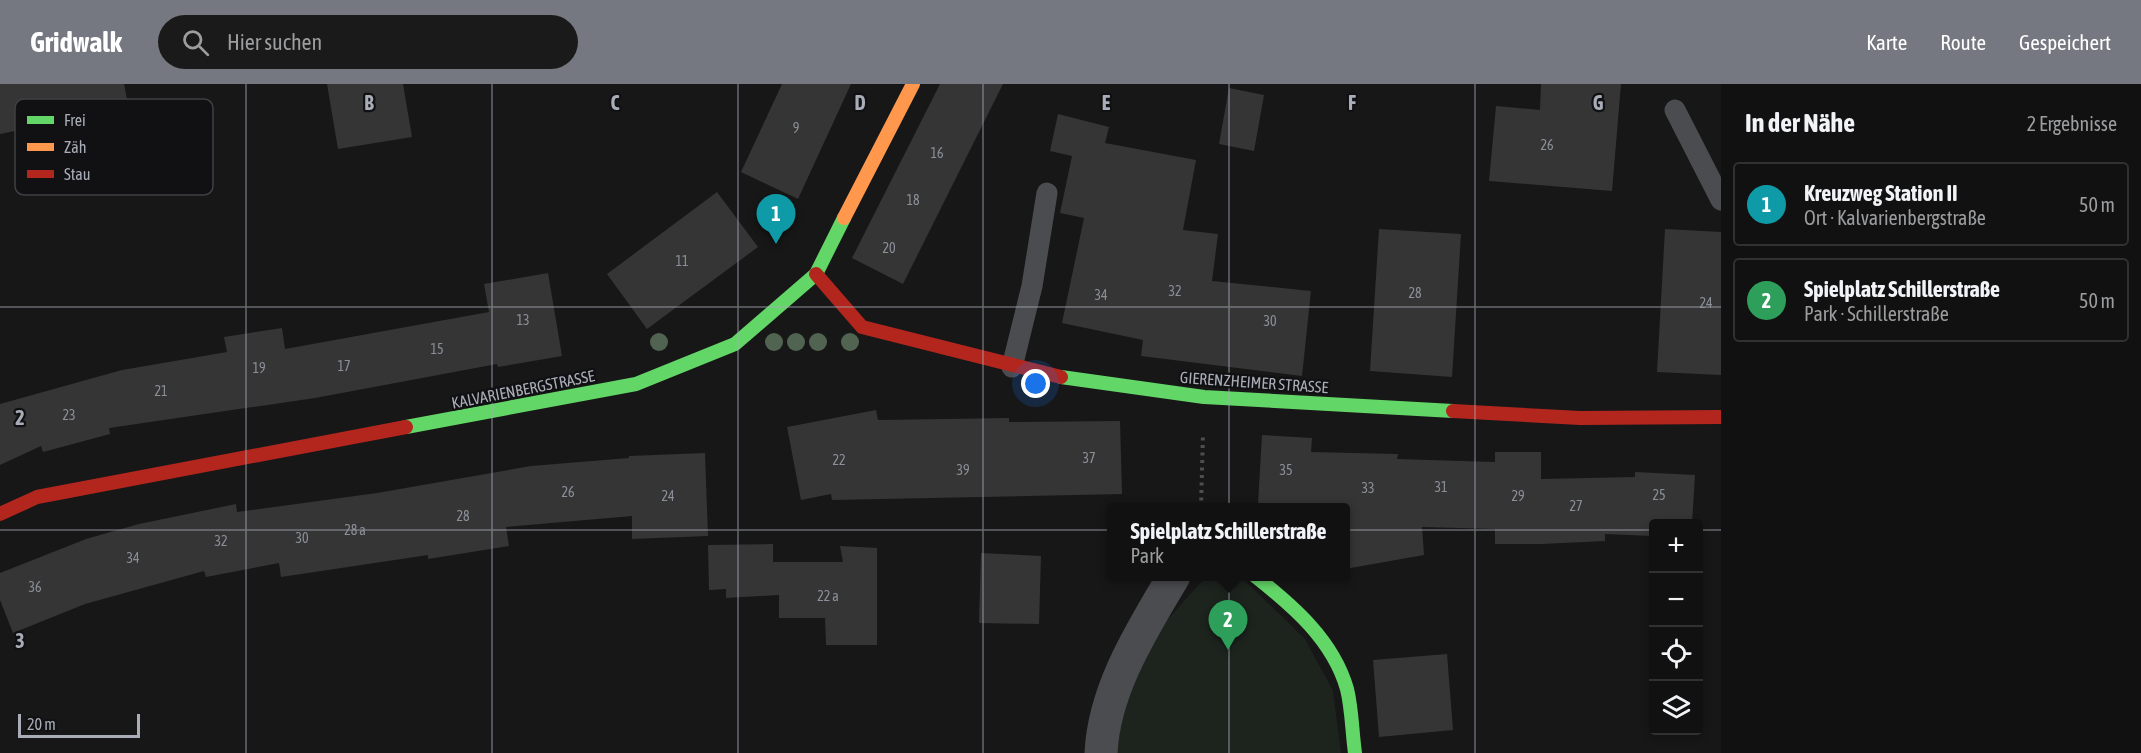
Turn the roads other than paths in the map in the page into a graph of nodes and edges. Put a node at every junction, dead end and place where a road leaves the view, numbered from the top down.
1 (913, 84) edge
2 (1675, 110) dead end
3 (1047, 193) dead end
4 (1721, 200) edge
5 (816, 274) junction
6 (1012, 367) junction
7 (1721, 417) edge
8 (0, 514) edge
9 (1171, 581) edge
10 (1261, 581) edge
11 (1101, 753) edge
12 (1355, 753) edge

1 - 5 street, KALVARIENBERGSTRASSE
2 - 4 lane
3 - 6 lane
5 - 6 street, GIERENZHEIMER STRASSE
5 - 8 street, KALVARIENBERGSTRASSE
6 - 7 street, GIERENZHEIMER STRASSE
9 - 11 street
10 - 12 street

